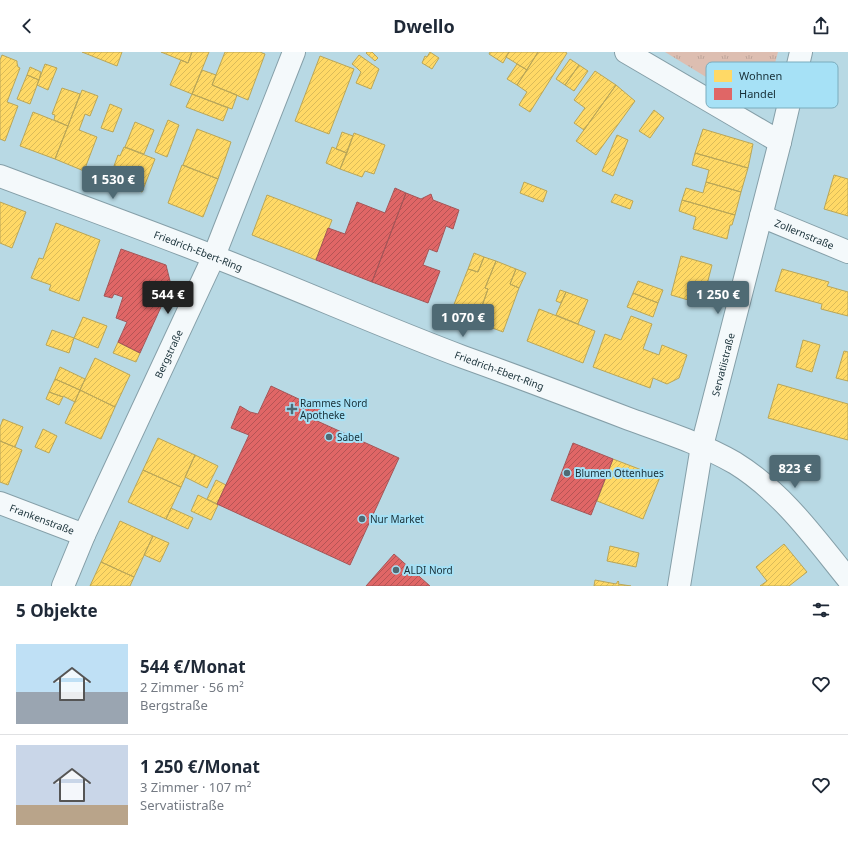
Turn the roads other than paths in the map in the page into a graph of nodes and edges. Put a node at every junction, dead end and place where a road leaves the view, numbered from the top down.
1 (294, 52) edge
2 (626, 52) edge
3 (801, 52) edge
4 (799, 62) edge
5 (706, 99) edge
6 (722, 108) edge
7 (788, 108) edge
8 (780, 142) junction
9 (0, 176) edge
10 (761, 216) junction
11 (848, 252) edge
12 (214, 256) junction
13 (702, 446) junction
14 (0, 503) edge
15 (84, 535) junction
16 (848, 579) edge
17 (63, 586) edge
18 (679, 586) edge

1 - 12 street, Bergstraße
2 - 5 street
3 - 4 street, Servatiistraße
6 - 8 street
7 - 8 street, Servatiistraße
8 - 10 street, Servatiistraße
9 - 12 street, Friedrich-Ebert-Ring
10 - 11 street, Zollernstraße
10 - 13 street, Servatiistraße
12 - 13 street, Friedrich-Ebert-Ring
12 - 15 street, Bergstraße
13 - 16 street, Friedrich-Ebert-Ring
13 - 18 street, Servatiistraße
14 - 15 street, Frankenstraße
15 - 17 street, Bergstraße

